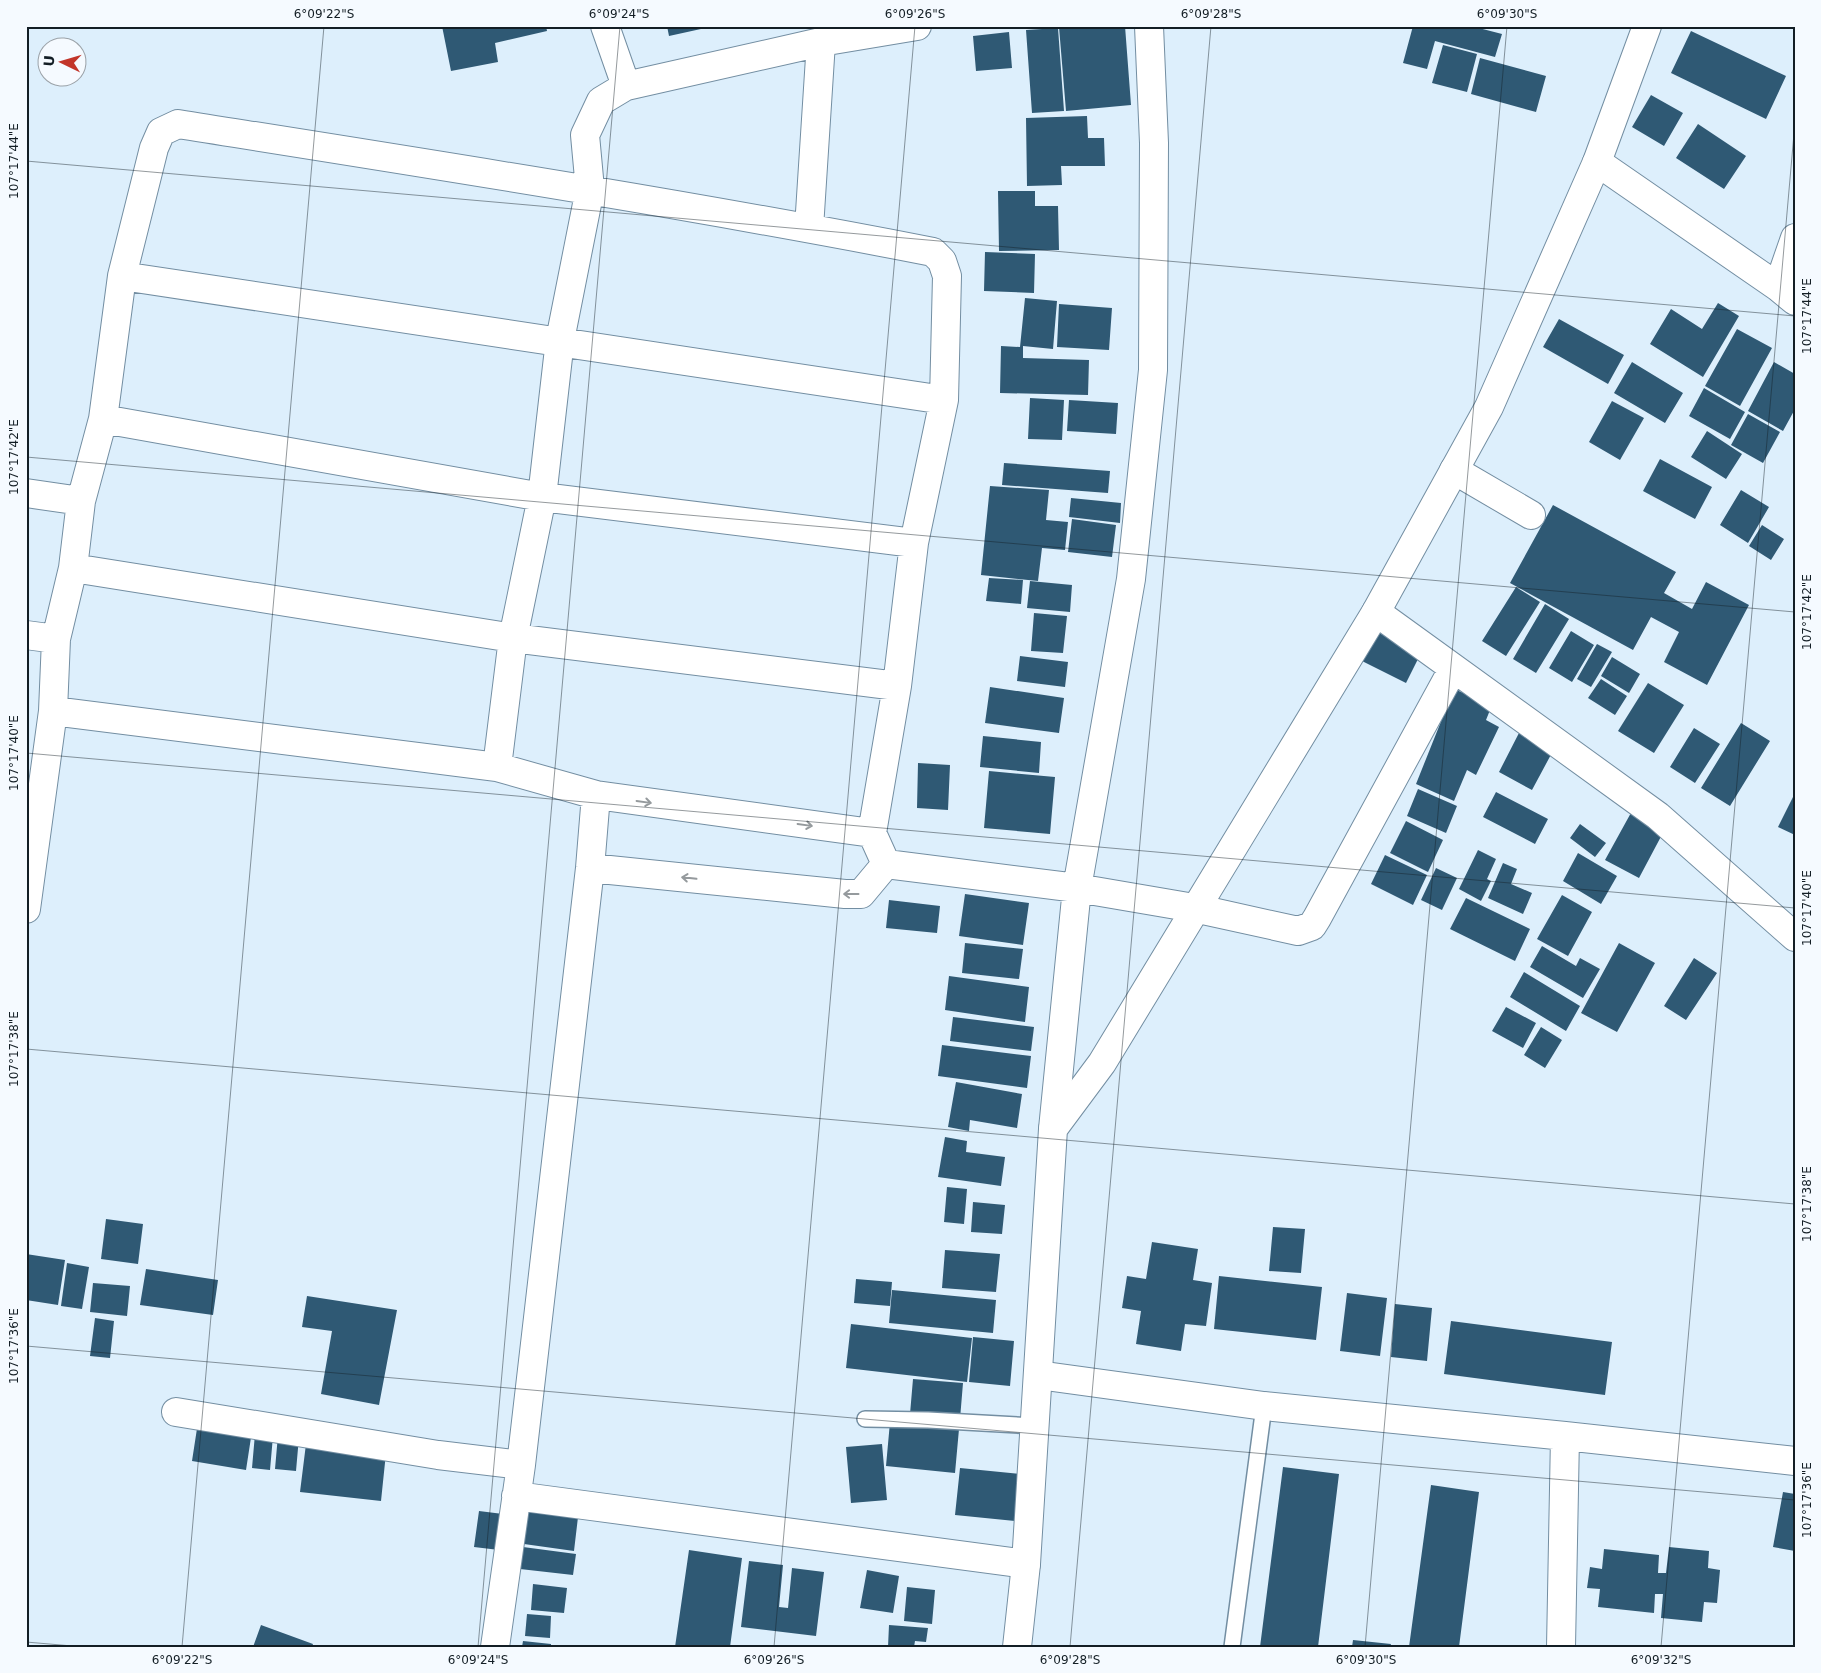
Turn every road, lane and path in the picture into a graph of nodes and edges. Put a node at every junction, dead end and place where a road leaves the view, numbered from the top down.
1 (605, 26) edge
2 (917, 26) edge
3 (1149, 26) edge
4 (1647, 26) edge
5 (821, 42) junction
6 (626, 86) junction
7 (1597, 162) junction
8 (590, 189) junction
9 (809, 228) junction
10 (1795, 238) edge
11 (122, 276) junction
12 (1786, 294) edge
13 (560, 340) junction
14 (944, 400) junction
15 (103, 418) junction
16 (1454, 470) junction
17 (26, 493) edge
18 (542, 497) junction
19 (81, 501) junction
20 (1531, 515) dead end
21 (914, 543) junction
22 (73, 568) junction
23 (1376, 612) junction
24 (26, 635) edge
25 (513, 638) junction
26 (56, 639) junction
27 (1453, 669) junction
28 (897, 686) junction
29 (53, 711) junction
30 (497, 768) junction
31 (36, 771) edge
32 (596, 795) junction
33 (872, 833) junction
34 (886, 864) junction
35 (590, 868) junction
36 (1078, 888) junction
37 (26, 908) edge
38 (1194, 908) junction
39 (1795, 937) edge
40 (1053, 1129) junction
41 (1038, 1374) junction
42 (1264, 1406) junction
43 (176, 1412) dead end
44 (865, 1419) dead end
45 (1035, 1426) junction
46 (1565, 1436) junction
47 (1795, 1461) edge
48 (521, 1465) junction
49 (516, 1496) junction
50 (1026, 1564) junction
51 (495, 1647) edge
52 (1017, 1647) edge
53 (1232, 1647) edge
54 (1561, 1647) edge

1 - 6 street
2 - 5 street
3 - 36 street
4 - 7 street
5 - 6 street
5 - 9 street
6 - 8 street
7 - 12 street
7 - 16 street
8 - 9 street
8 - 11 street
8 - 13 street
9 - 14 street
10 - 12 street
11 - 13 street
11 - 15 street
13 - 14 street
13 - 18 street
14 - 21 street
15 - 18 street
15 - 19 street
16 - 20 street
16 - 23 street
17 - 19 street
18 - 21 street
18 - 25 street
19 - 22 street
21 - 28 street
22 - 25 street
22 - 26 street
23 - 27 street
23 - 38 street
24 - 26 street
25 - 28 street
25 - 30 street
26 - 29 street
27 - 38 street
27 - 39 street
28 - 33 street
29 - 30 street
29 - 31 street
30 - 32 street
31 - 37 street
32 -> 33 street
32 - 35 street
33 - 34 street
34 -> 35 street
34 - 36 street
35 - 48 street
36 - 38 street
36 - 40 street
38 - 40 street
40 - 41 street
41 - 42 street
41 - 45 street
42 - 46 street
42 - 53 lane
43 - 48 street
44 - 45 lane
45 - 50 street
46 - 47 street
46 - 54 street
48 - 49 street
49 - 50 street
49 - 51 street
50 - 52 street

